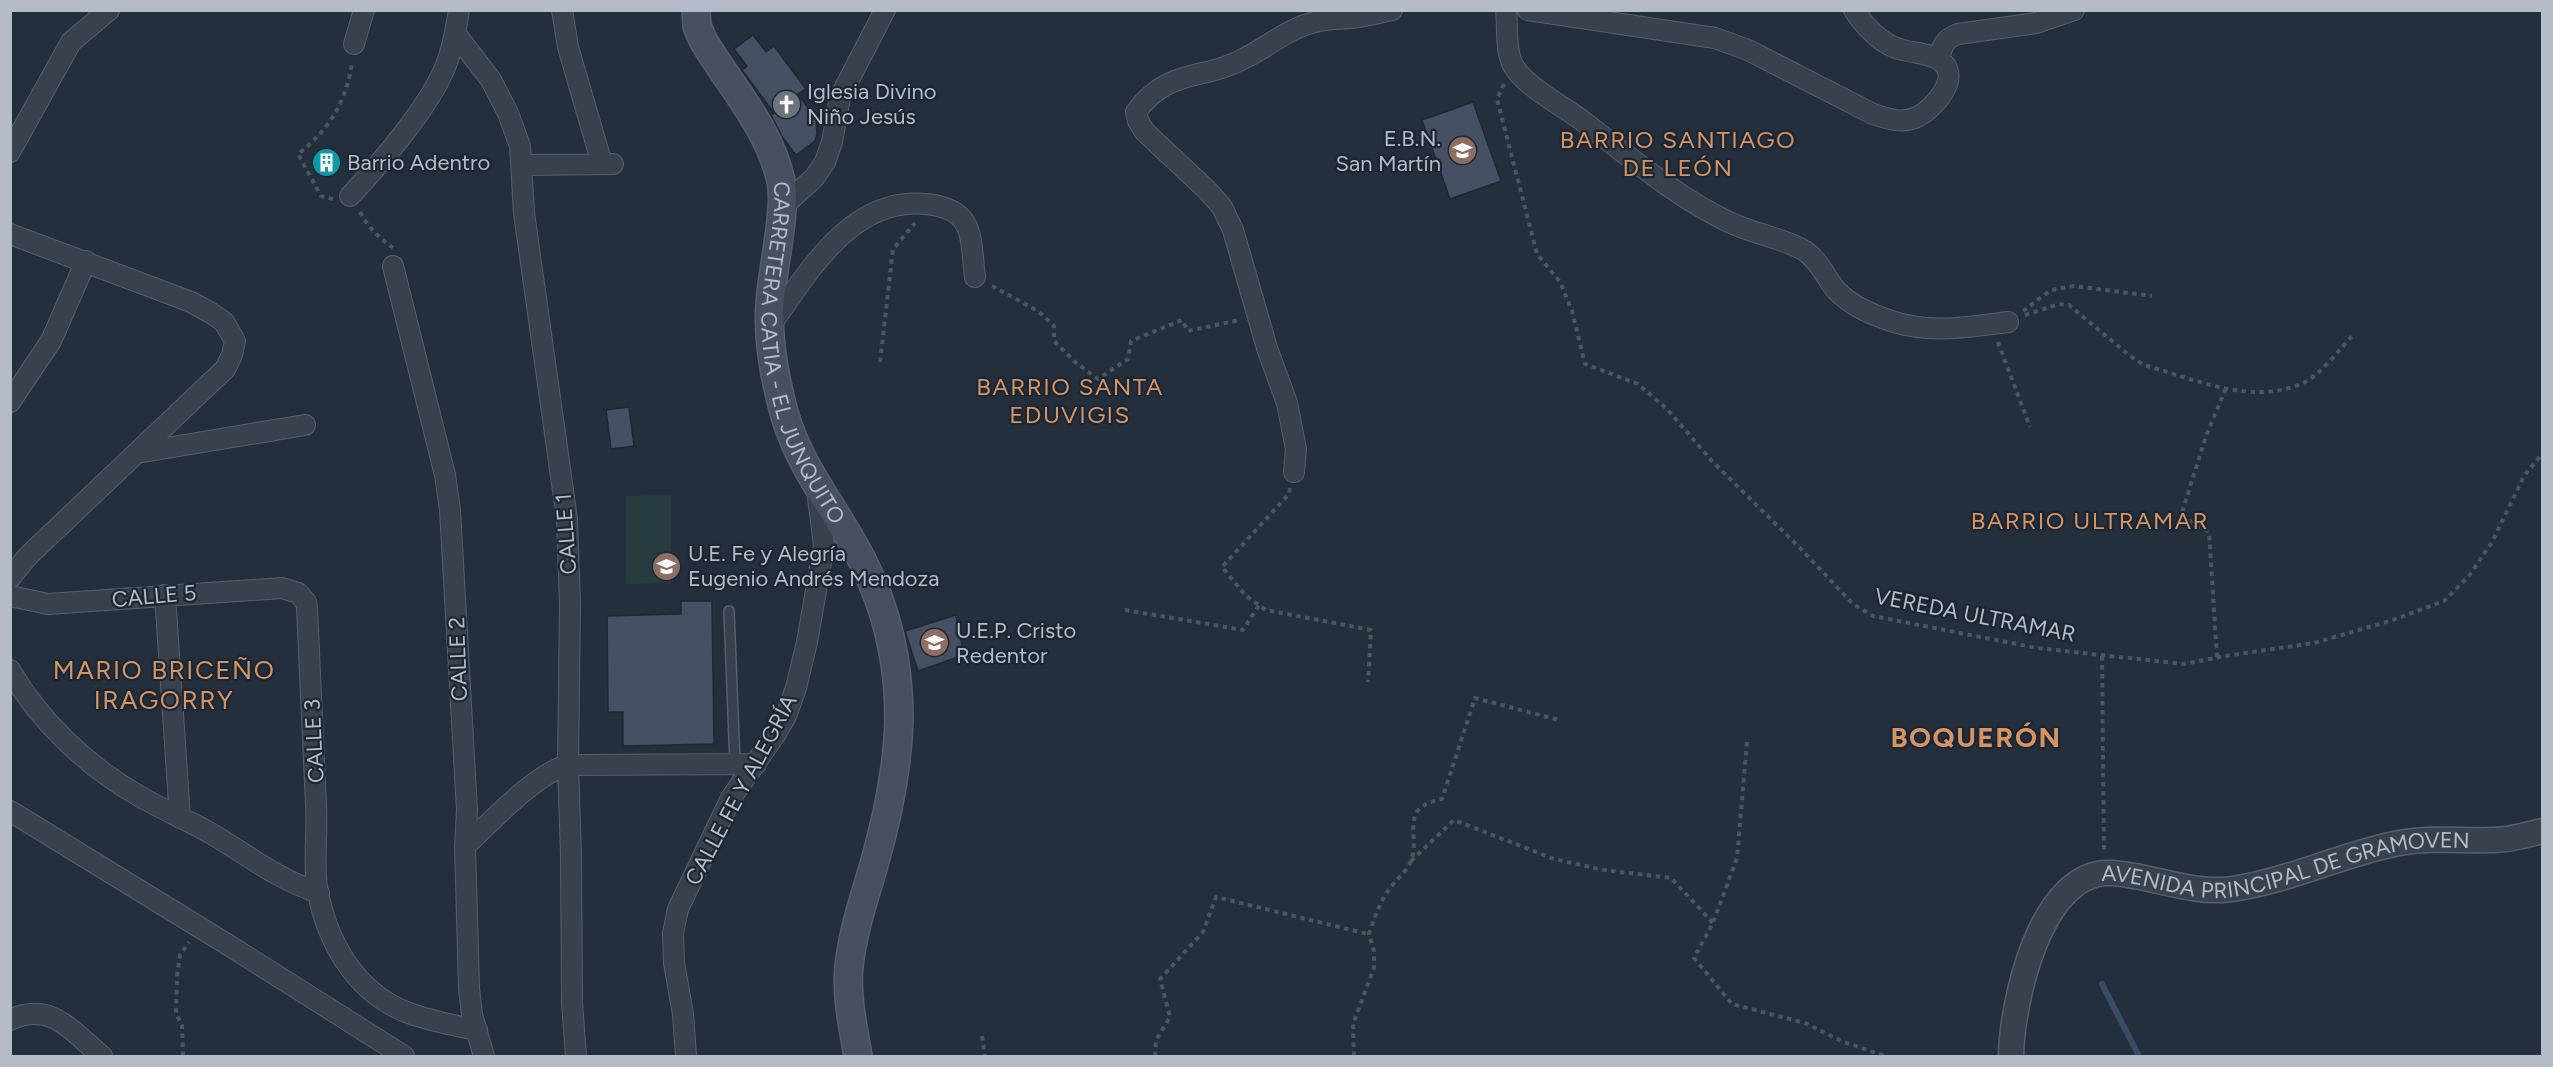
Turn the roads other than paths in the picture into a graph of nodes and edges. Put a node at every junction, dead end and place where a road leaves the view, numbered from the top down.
1 (109, 10) edge
2 (364, 10) edge
3 (459, 10) edge
4 (562, 10) edge
5 (696, 10) edge
6 (885, 10) edge
7 (1392, 10) edge
8 (1506, 10) edge
9 (1528, 10) edge
10 (1854, 10) edge
11 (2074, 10) edge
12 (455, 33) junction
13 (354, 44) road end
14 (1939, 60) junction
15 (10, 152) edge
16 (521, 165) junction
17 (350, 196) road end
18 (782, 207) junction
19 (10, 234) edge
20 (86, 261) junction
21 (393, 266) road end
22 (975, 277) road end
23 (2000, 323) road end
24 (770, 327) junction
25 (10, 402) edge
26 (304, 425) dead end
27 (137, 453) junction
28 (1294, 472) road end
29 (817, 487) junction
30 (10, 578) edge
31 (298, 593) joint
32 (165, 595) junction
33 (10, 597) edge
34 (729, 611) dead end
35 (10, 670) edge
36 (735, 764) junction
37 (756, 764) junction
38 (568, 765) junction
39 (10, 812) edge
40 (180, 818) junction
41 (2542, 831) edge
42 (465, 846) junction
43 (319, 893) junction
44 (10, 1020) edge
45 (477, 1030) junction
46 (102, 1056) edge
47 (404, 1056) edge
48 (484, 1056) edge
49 (576, 1056) edge
50 (686, 1056) edge
51 (858, 1056) edge
52 (2011, 1056) edge

1 - 15 street
2 - 13 street
3 - 12 street
4 - 16 street
5 - 18 main road, CARRETERA CATIA - EL JUNQUITO
6 - 18 street
7 - 28 street
8 - 23 street
9 - 14 street
10 - 14 street
11 - 14 street
12 - 16 street, CALLE 1
12 - 17 street
16 - 38 street, CALLE 1
18 - 24 main road, CARRETERA CATIA - EL JUNQUITO
19 - 20 street
20 - 25 street
20 - 27 street
21 - 42 street, CALLE 2
22 - 24 street
24 - 29 main road, CARRETERA CATIA - EL JUNQUITO
26 - 27 street
27 - 30 street
29 - 37 street, CALLE FE Y ALEGRÍA
29 - 51 main road, CARRETERA CATIA - EL JUNQUITO
31 - 32 street, CALLE 5
31 - 43 street, CALLE 3
32 - 33 street, CALLE 5
32 - 40 street
34 - 36 lane
35 - 40 street
36 - 37 street
36 - 38 street
37 - 50 street, CALLE FE Y ALEGRÍA
38 - 42 street
38 - 49 street, CALLE 1
39 - 47 street
40 - 43 street
41 - 52 street, AVENIDA PRINCIPAL DE GRAMOVEN
42 - 45 street, CALLE 2
43 - 45 street, CALLE 3
44 - 46 street
45 - 48 street, CALLE 2

